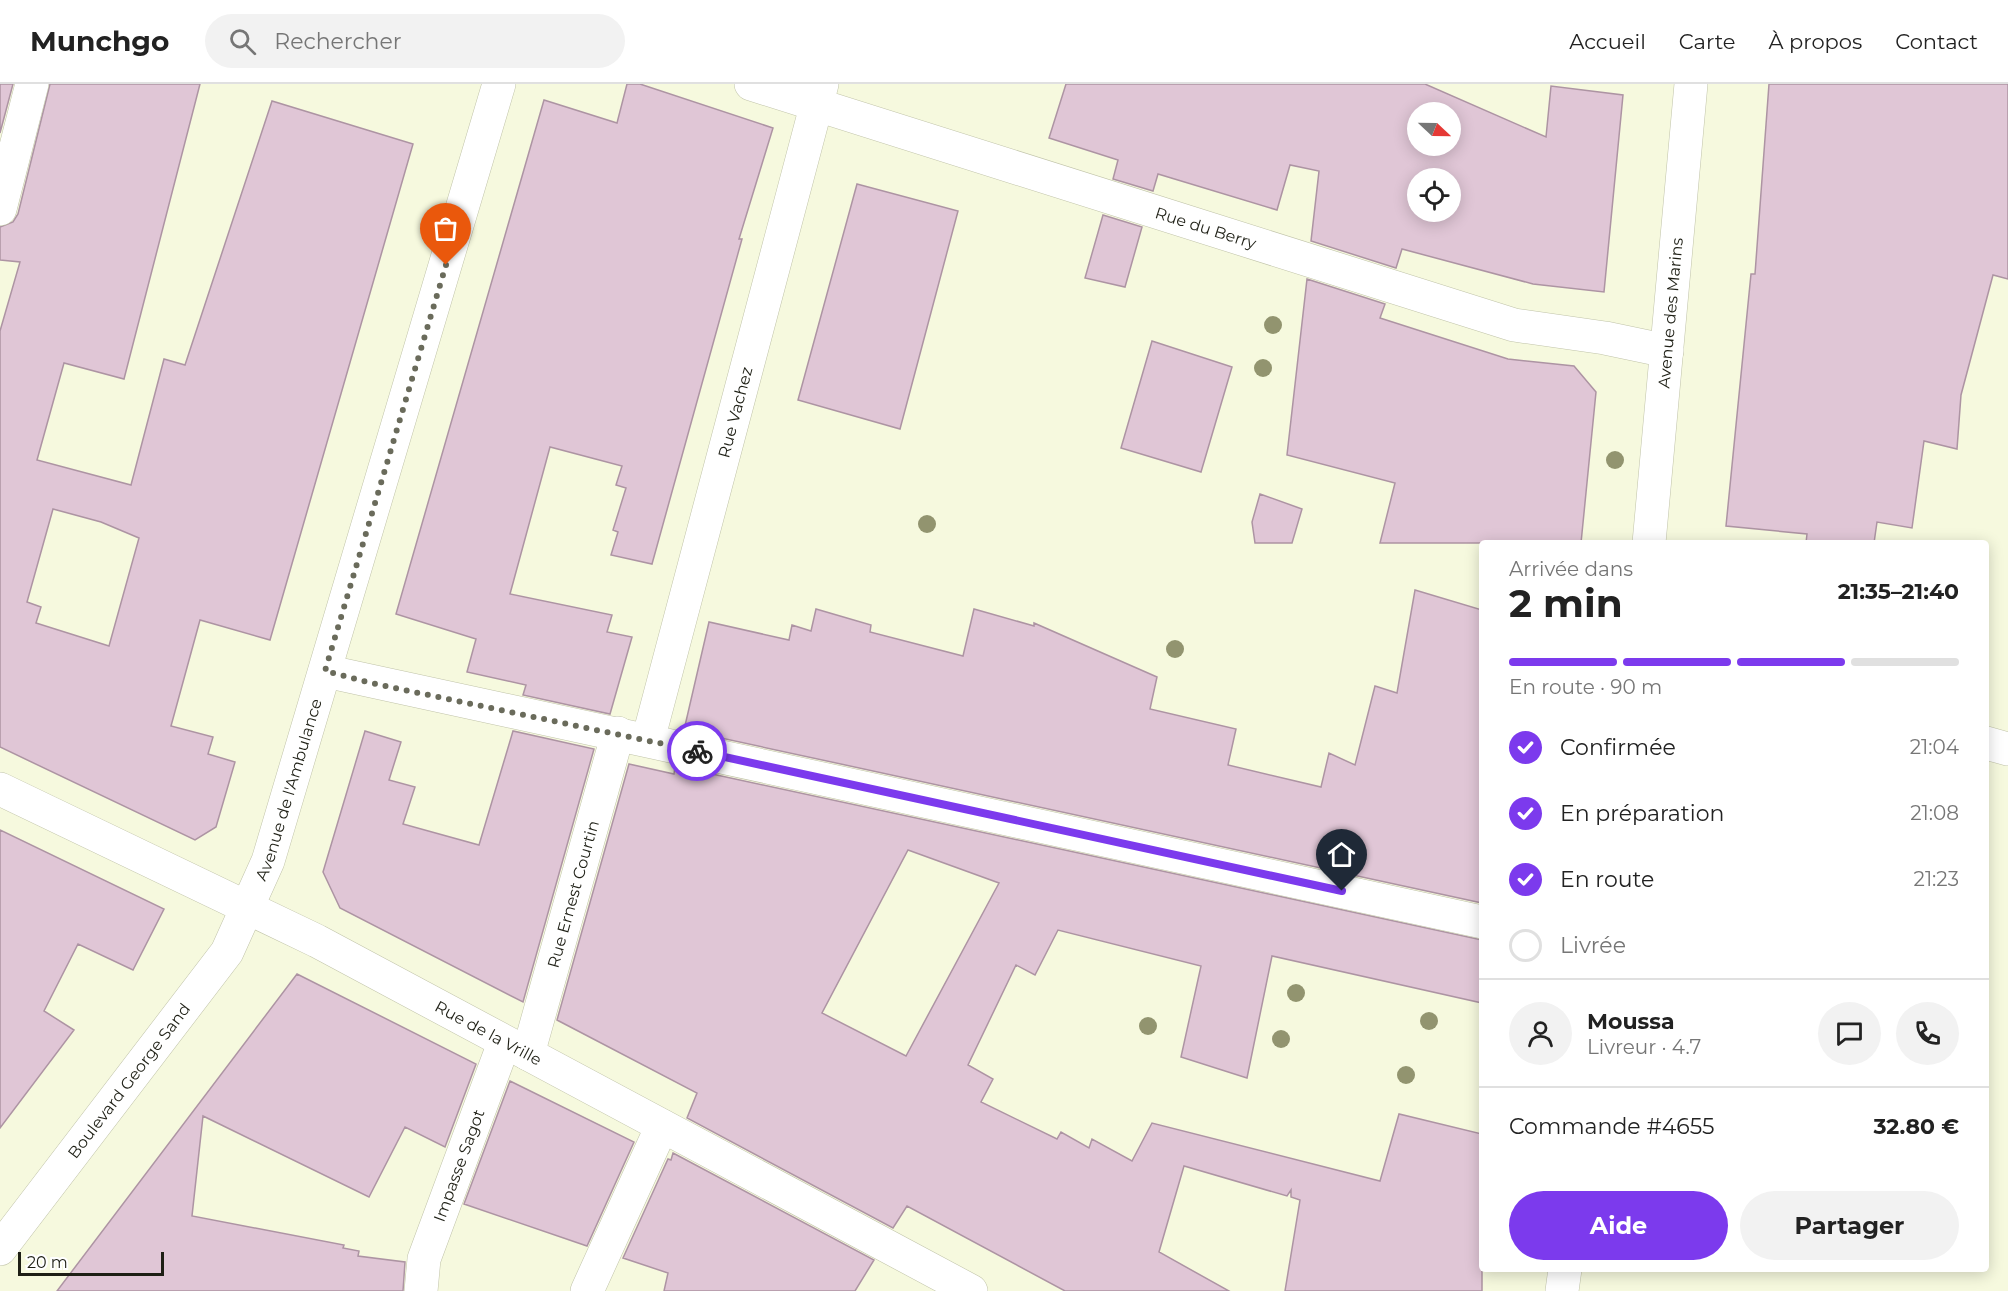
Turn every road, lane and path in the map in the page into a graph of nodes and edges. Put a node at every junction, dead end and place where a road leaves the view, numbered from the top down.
1 (32, 84) edge
2 (499, 84) edge
3 (751, 84) edge
4 (1691, 84) edge
5 (819, 94) edge
6 (0, 209) edge
7 (1667, 351) junction
8 (1649, 540) edge
9 (325, 671) junction
10 (633, 737) junction
11 (1989, 744) edge
12 (2008, 749) edge
13 (0, 789) edge
14 (247, 908) junction
15 (1479, 921) edge
16 (516, 1048) junction
17 (662, 1126) junction
18 (0, 1249) edge
19 (1565, 1272) edge
20 (421, 1291) edge
21 (587, 1291) edge
22 (971, 1291) edge
23 (1562, 1291) edge

1 - 6 street
2 - 9 street, Avenue de l'Ambulance
3 - 5 street, Rue du Berry
4 - 7 street, Avenue des Marins
5 - 7 street, Rue du Berry
5 - 10 street, Rue Vachez
7 - 8 street, Avenue des Marins
9 - 10 street
9 - 14 street, Avenue de l'Ambulance
10 - 15 street
10 - 16 street, Rue Ernest Courtin
11 - 12 street
13 - 14 street, Rue de la Vrille
14 - 16 street, Rue de la Vrille
14 - 18 street, Boulevard George Sand
16 - 17 street, Rue de la Vrille
16 - 20 street, Impasse Sagot
17 - 21 street
17 - 22 street, Rue de la Vrille
19 - 23 street

